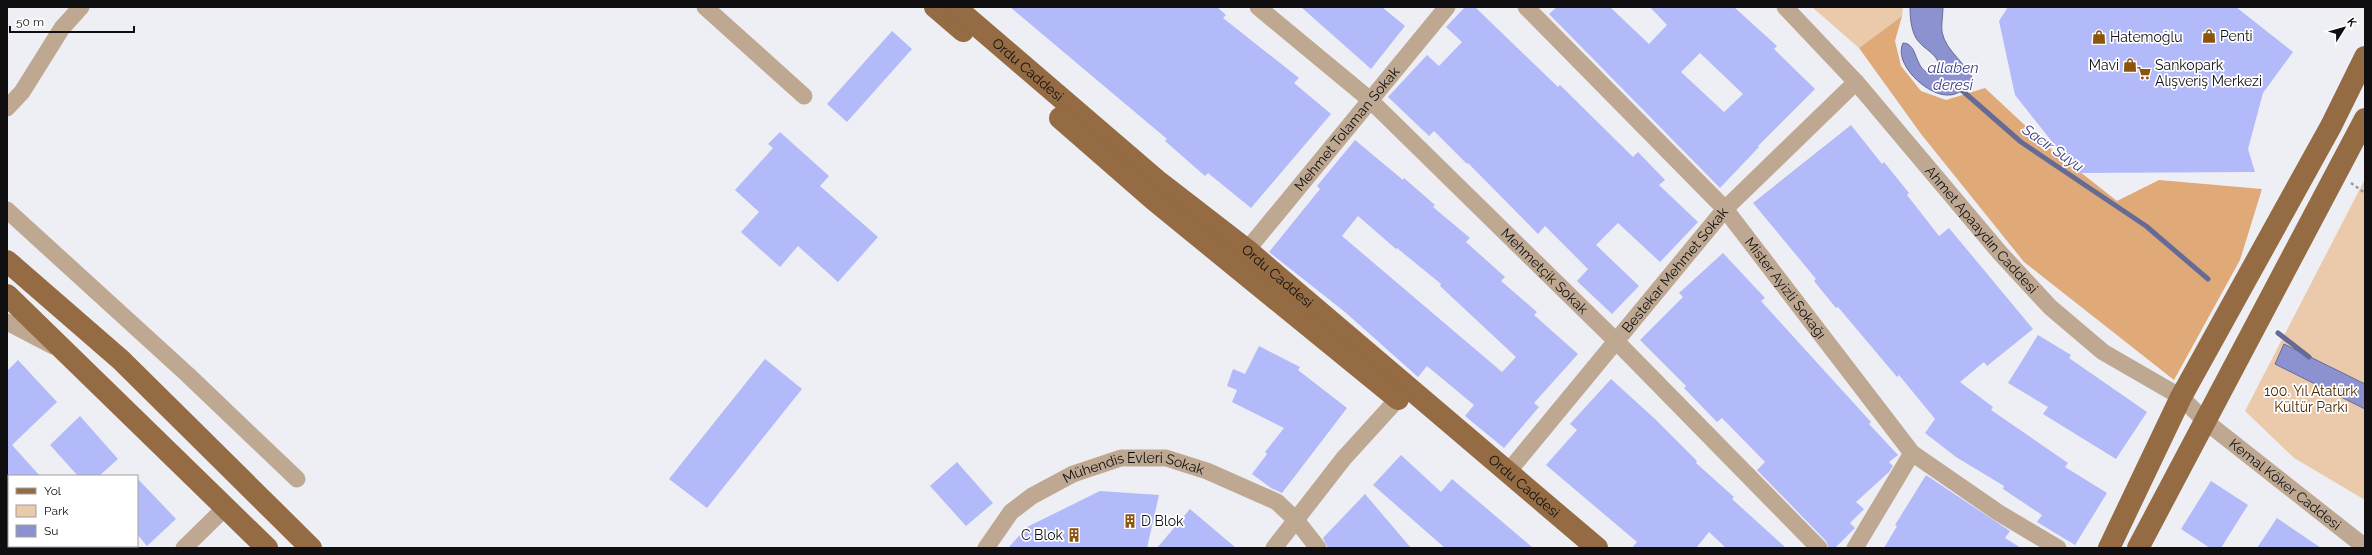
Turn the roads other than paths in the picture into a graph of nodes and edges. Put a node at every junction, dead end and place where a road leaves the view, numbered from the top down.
1 (81, 7) edge
2 (704, 7) edge
3 (935, 7) edge
4 (955, 7) edge
5 (1258, 7) edge
6 (1447, 7) edge
7 (1526, 7) edge
8 (1785, 7) edge
9 (2365, 57) edge
10 (1856, 82) junction
11 (804, 96) dead end
12 (1369, 99) junction
13 (7, 108) edge
14 (2365, 119) edge
15 (1725, 209) junction
16 (7, 210) edge
17 (1246, 250) junction
18 (7, 261) edge
19 (7, 295) edge
20 (7, 322) edge
21 (1615, 340) junction
22 (66, 352) junction
23 (1403, 394) junction
24 (2181, 397) junction
25 (2206, 421) junction
26 (1912, 453) junction
27 (1508, 472) junction
28 (297, 479) dead end
29 (226, 507) junction
30 (1296, 520) junction
31 (2365, 547) edge
32 (184, 548) edge
33 (267, 548) edge
34 (311, 548) edge
35 (986, 548) edge
36 (1274, 548) edge
37 (1318, 548) edge
38 (1576, 548) edge
39 (1597, 548) edge
40 (1819, 548) edge
41 (1855, 548) edge
42 (2058, 548) edge
43 (2110, 548) edge
44 (2138, 548) edge

1 - 13 street
2 - 11 street
3 - 23 main road, Ordu Caddesi
4 - 17 main road, Ordu Caddesi
5 - 12 street, Mehmetçik Sokak
6 - 12 street, Mehmet Tolaman Sokak
7 - 15 street, Mister Ayizli Sokağı
8 - 10 street, Ahmet Apaaydın Caddesi
9 - 24 main road
10 - 15 street, Bestekar Mehmet Sokak
10 - 24 street, Ahmet Apaaydın Caddesi
12 - 17 street, Mehmet Tolaman Sokak
12 - 21 street, Mehmetçik Sokak
14 - 25 main road
15 - 21 street, Bestekar Mehmet Sokak
15 - 26 street, Mister Ayizli Sokağı
16 - 28 street
17 - 23 main road, Ordu Caddesi
18 - 34 main road
19 - 22 main road
20 - 22 street
21 - 27 street, Bestekar Mehmet Sokak
21 - 40 street, Mehmetçik Sokak
22 - 29 main road
23 - 27 main road, Ordu Caddesi
23 - 30 street
23 - 38 main road, Ordu Caddesi
24 - 25 street, Ahmet Apaaydın Caddesi
24 - 43 main road
25 - 31 street, Kemal Köker Caddesi
25 - 44 main road
26 - 41 street
26 - 42 street, Mister Ayizli Sokağı
27 - 39 main road, Ordu Caddesi
29 - 32 street
29 - 33 main road
30 - 35 street, Mühendis Evleri Sokak
30 - 36 street
30 - 37 street, Mühendis Evleri Sokak

